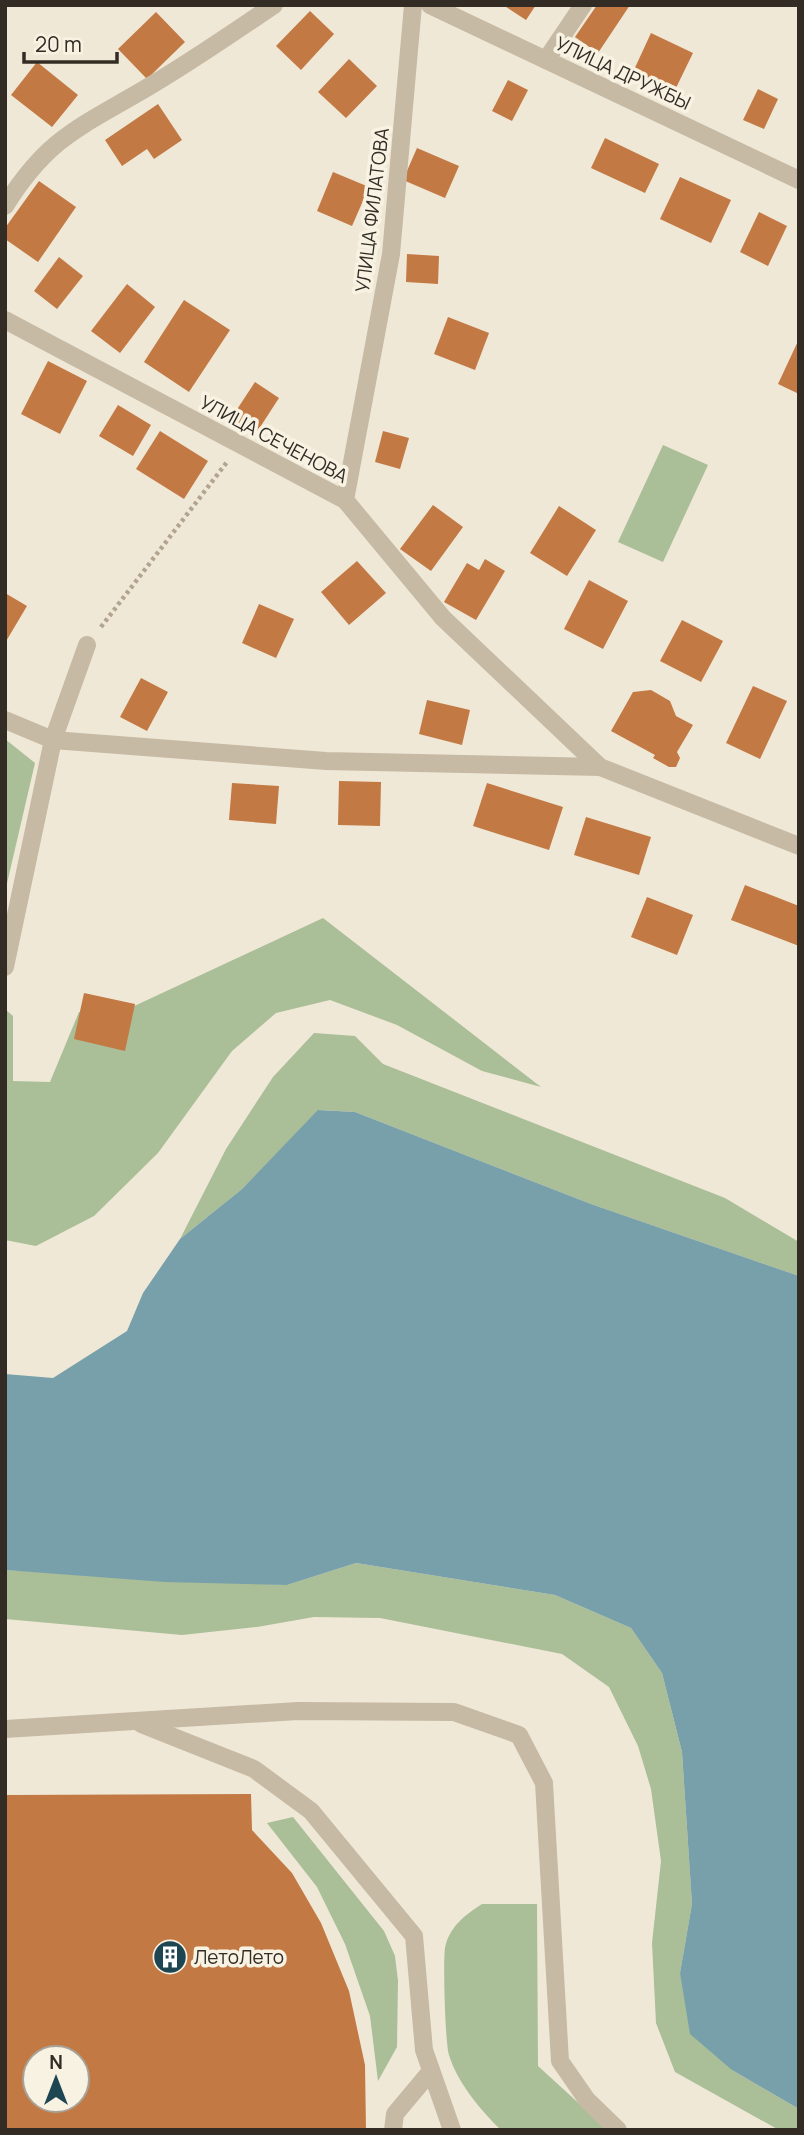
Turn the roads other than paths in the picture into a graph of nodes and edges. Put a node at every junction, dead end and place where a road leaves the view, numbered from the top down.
1 (274, 5) edge
2 (413, 5) edge
3 (430, 5) edge
4 (583, 5) edge
5 (546, 60) junction
6 (799, 180) edge
7 (5, 206) edge
8 (5, 320) edge
9 (345, 500) junction
10 (87, 645) road end
11 (5, 720) edge
12 (52, 740) junction
13 (600, 767) junction
14 (799, 846) edge
15 (5, 967) edge
16 (138, 1723) junction
17 (5, 1729) edge
18 (431, 2071) junction
19 (393, 2130) edge
20 (452, 2130) edge
21 (618, 2130) edge

1 - 7 street
2 - 9 street, УЛИЦА ФИЛАТОВА
3 - 5 street, УЛИЦА ДРУЖБЫ
4 - 5 street
5 - 6 street, УЛИЦА ДРУЖБЫ
8 - 9 street, УЛИЦА СЕЧЕНОВА
9 - 13 street, УЛИЦА СЕЧЕНОВА
10 - 12 street
11 - 12 street, УЛИЦА СЕЧЕНОВА
12 - 13 street, УЛИЦА СЕЧЕНОВА
12 - 15 street
13 - 14 street, УЛИЦА СЕЧЕНОВА
16 - 17 street
16 - 18 street
16 - 21 street
18 - 19 street
18 - 20 street

